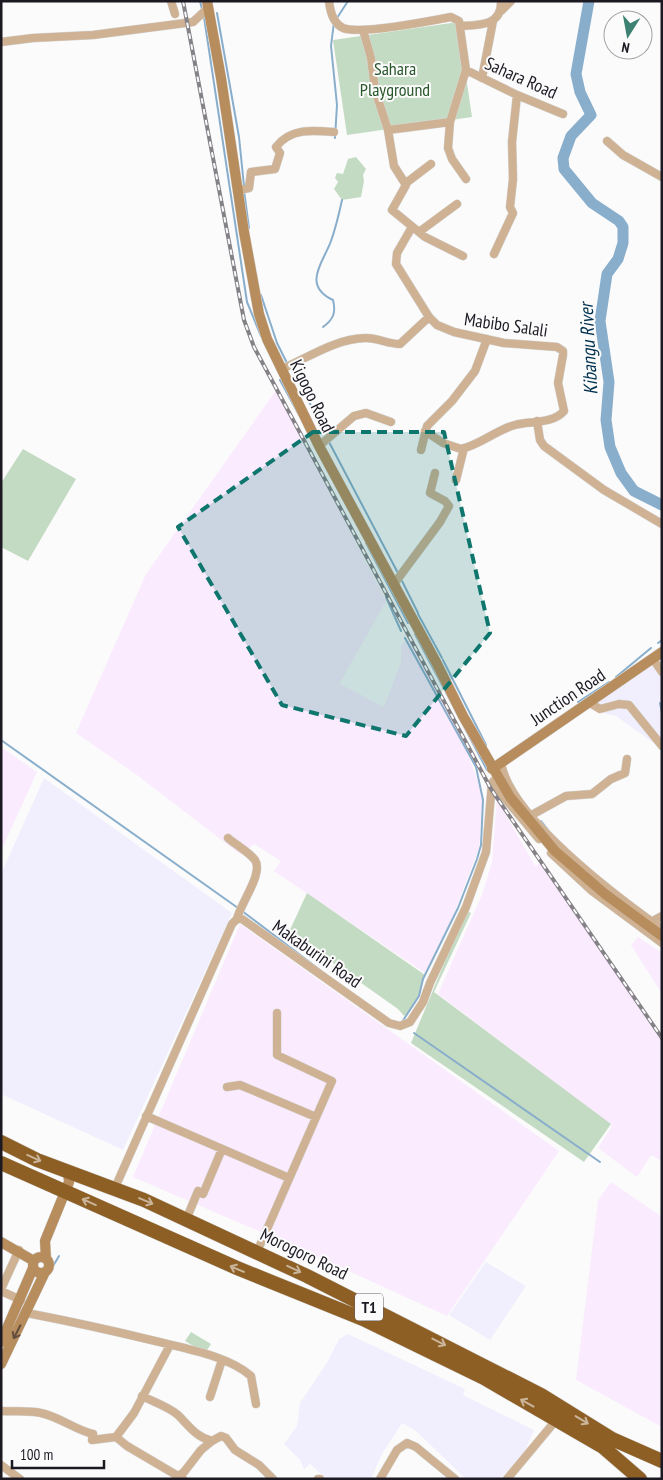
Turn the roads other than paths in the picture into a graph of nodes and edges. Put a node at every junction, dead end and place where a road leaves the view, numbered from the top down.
1 (170, 1) edge
2 (330, 1) edge
3 (501, 1) edge
4 (511, 1) edge
5 (208, 5) edge
6 (501, 11) junction
7 (175, 14) dead end
8 (493, 21) junction
9 (461, 26) junction
10 (363, 30) junction
11 (1, 42) edge
12 (466, 70) junction
13 (482, 78) junction
14 (517, 95) junction
15 (563, 114) dead end
16 (450, 122) junction
17 (388, 130) junction
18 (334, 132) dead end
19 (607, 141) dead end
20 (431, 164) dead end
21 (662, 177) edge
22 (466, 179) dead end
23 (406, 183) junction
24 (239, 190) junction
25 (457, 204) dead end
26 (416, 230) junction
27 (494, 254) dead end
28 (463, 256) dead end
29 (429, 317) junction
30 (487, 339) junction
31 (282, 369) junction
32 (537, 421) junction
33 (392, 422) dead end
34 (425, 431) junction
35 (318, 446) junction
36 (464, 448) junction
37 (421, 450) dead end
38 (435, 473) dead end
39 (456, 480) dead end
40 (662, 524) edge
41 (394, 584) junction
42 (658, 655) edge
43 (662, 672) edge
44 (590, 703) junction
45 (662, 746) edge
46 (627, 759) dead end
47 (501, 762) junction
48 (494, 776) junction
49 (529, 817) junction
50 (228, 838) dead end
51 (662, 916) edge
52 (237, 919) junction
53 (648, 923) junction
54 (662, 928) edge
55 (662, 936) edge
56 (662, 943) edge
57 (276, 1013) dead end
58 (227, 1087) dead end
59 (146, 1116) junction
60 (316, 1117) junction
61 (3, 1148) edge
62 (222, 1149) junction
63 (1, 1163) edge
64 (68, 1171) junction
65 (289, 1178) junction
66 (114, 1190) junction
67 (65, 1191) junction
68 (186, 1220) junction
69 (44, 1243) junction
70 (2, 1244) edge
71 (20, 1250) junction
72 (256, 1252) junction
73 (46, 1259) junction
74 (34, 1264) junction
75 (46, 1272) junction
76 (1, 1291) edge
77 (20, 1301) junction
78 (27, 1313) junction
79 (1, 1342) edge
80 (170, 1345) junction
81 (222, 1360) junction
82 (1, 1364) edge
83 (142, 1396) junction
84 (210, 1398) dead end
85 (256, 1404) dead end
86 (1, 1410) edge
87 (557, 1419) junction
88 (116, 1437) junction
89 (212, 1441) junction
90 (662, 1461) edge
91 (1, 1465) edge
92 (179, 1478) edge
93 (510, 1478) edge
94 (20, 1479) edge
95 (273, 1479) edge
96 (380, 1479) edge
97 (454, 1479) edge
98 (640, 1479) edge

1 - 7 street
2 - 10 street
3 - 6 street
4 - 6 street
5 - 11 street
5 - 24 main road, Kigogo Road
6 - 8 street
8 - 9 street
8 - 13 street
9 - 10 street
9 - 12 street, Sahara Road
10 - 17 street
12 - 13 street, Sahara Road
12 - 16 street, Sahara Road
13 - 14 street, Sahara Road
14 - 15 street, Sahara Road
14 - 27 street
16 - 17 street
16 - 22 street, Sahara Road
17 - 23 street
18 - 24 street
19 - 21 street
20 - 23 street
23 - 26 street
24 - 31 main road, Kigogo Road
25 - 26 street
26 - 28 street
26 - 29 street, Mabibo Salali
29 - 30 street, Mabibo Salali
29 - 31 street
30 - 32 street, Mabibo Salali
30 - 34 street
31 - 35 main road, Kigogo Road
32 - 36 street, Mabibo Salali
32 - 40 street
33 - 35 street
34 - 36 street
34 - 37 street
35 - 41 main road, Kigogo Road
36 - 39 street
38 - 41 street
41 - 48 main road, Kigogo Road
42 - 43 street
42 - 44 main road, Junction Road
44 - 45 street
44 - 47 main road, Junction Road
46 - 49 street
47 - 48 main road, Junction Road
47 - 49 street
48 - 49 main road, Kigogo Road
48 - 52 street, Makaburini Road
48 - 56 street
49 - 53 main road, Kigogo Road
50 - 52 street
51 - 53 street
52 - 59 street
53 - 54 street
53 - 55 main road, Kigogo Road
57 - 60 street
58 - 60 street
59 - 62 street
59 - 66 street
60 - 65 street
61 -> 64 highway, Morogoro Road / T1
62 - 65 street
62 - 68 street
63 - 67 highway, Morogoro Road / T1
64 - 66 highway, Morogoro Road / T1
64 - 67 main road
65 - 72 street
66 -> 68 highway, Morogoro Road / T1
67 - 69 main road
87 -> 67 highway, Morogoro Road / T1
68 - 72 highway, Morogoro Road / T1
69 - 71 main road
69 - 73 main road
70 - 71 main road
71 - 74 main road
71 - 76 street
72 -> 90 highway, Morogoro Road / T1
73 - 74 main road
73 - 75 main road
74 - 75 main road
74 - 77 main road
75 - 78 main road
76 - 77 street
77 - 79 main road
78 - 80 street
78 -> 82 main road
80 - 81 street
80 - 83 street
81 - 84 street
81 - 85 street
83 - 88 street
83 - 89 street
86 - 88 street
87 - 93 street
87 - 98 highway, Morogoro Road / T1
88 - 92 street
89 - 92 street
89 - 95 street
91 - 94 street
96 - 97 street

